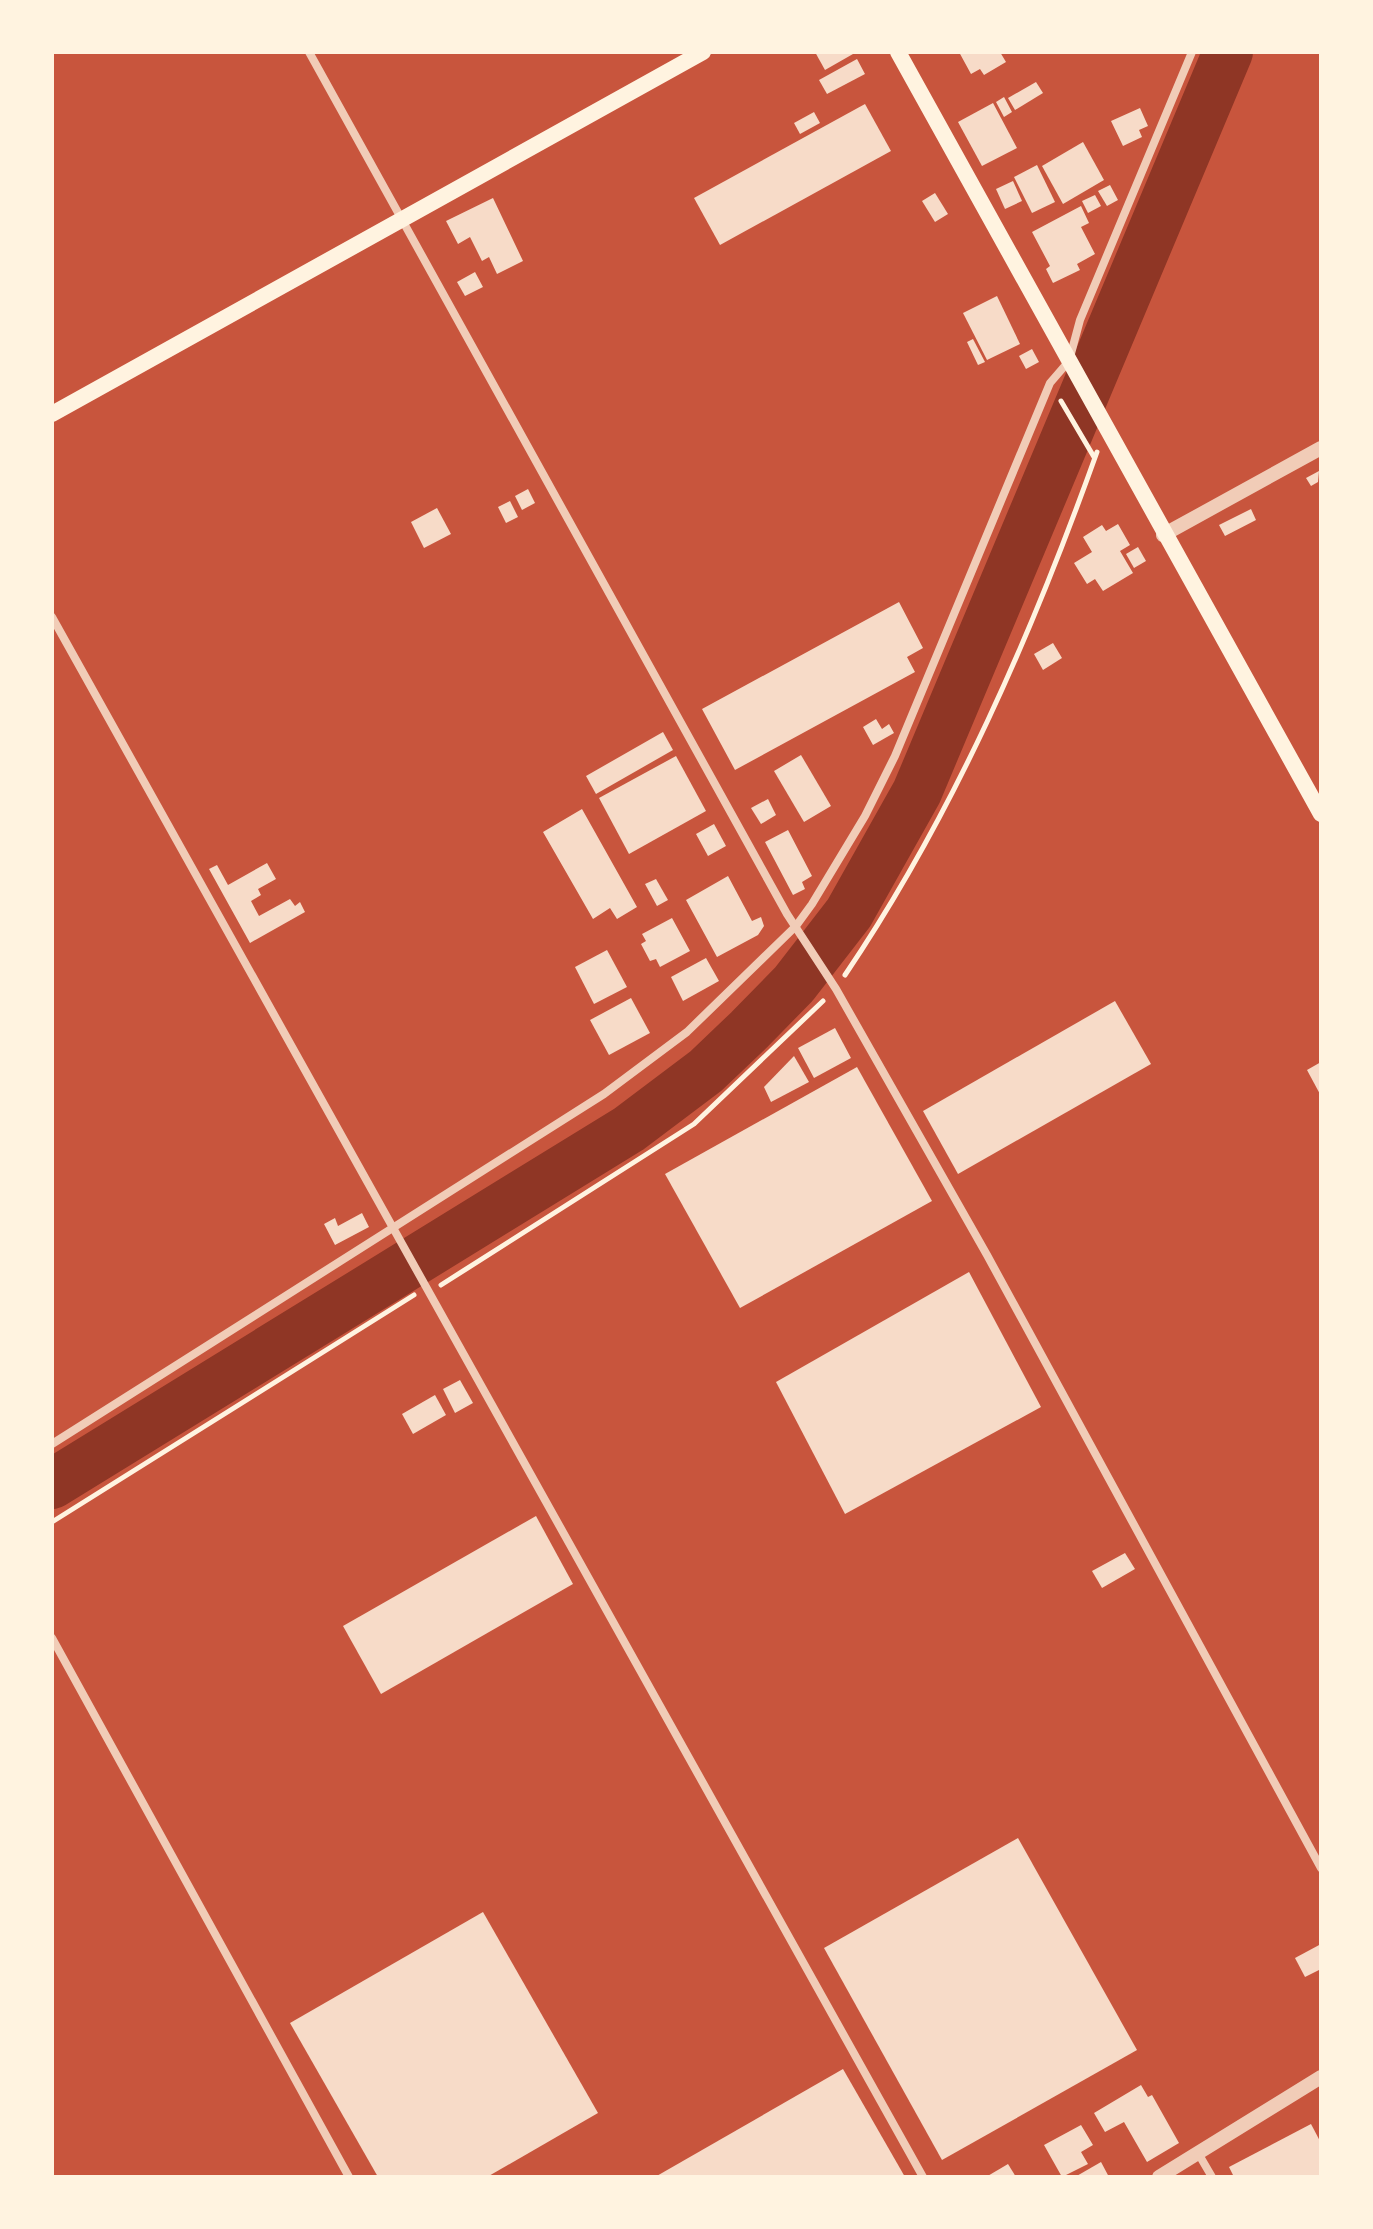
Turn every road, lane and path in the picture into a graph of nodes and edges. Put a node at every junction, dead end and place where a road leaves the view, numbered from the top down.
1 (309, 52) edge
2 (703, 52) edge
3 (898, 52) edge
4 (1192, 52) edge
5 (401, 219) junction
6 (1069, 361) junction
7 (1050, 383) junction
8 (52, 414) edge
9 (1321, 448) edge
10 (1095, 459) dead end
11 (1163, 535) junction
12 (52, 617) edge
13 (1321, 814) edge
14 (799, 930) junction
15 (394, 1232) junction
16 (52, 1444) edge
17 (52, 1638) edge
18 (1321, 1868) edge
19 (1321, 2077) edge
20 (1198, 2153) junction
21 (349, 2177) edge
22 (923, 2177) edge
23 (1159, 2177) edge
24 (1212, 2177) edge

1 - 5 street
2 - 5 main road
3 - 6 main road
4 - 6 street
5 - 8 main road
5 - 14 street
6 - 7 street
6 - 11 main road
7 - 10 path
7 - 14 street
9 - 11 street
11 - 13 main road
12 - 15 street
14 - 15 street
14 - 18 street
15 - 16 street
15 - 22 street
17 - 21 street
19 - 20 street
20 - 23 street
20 - 24 street

